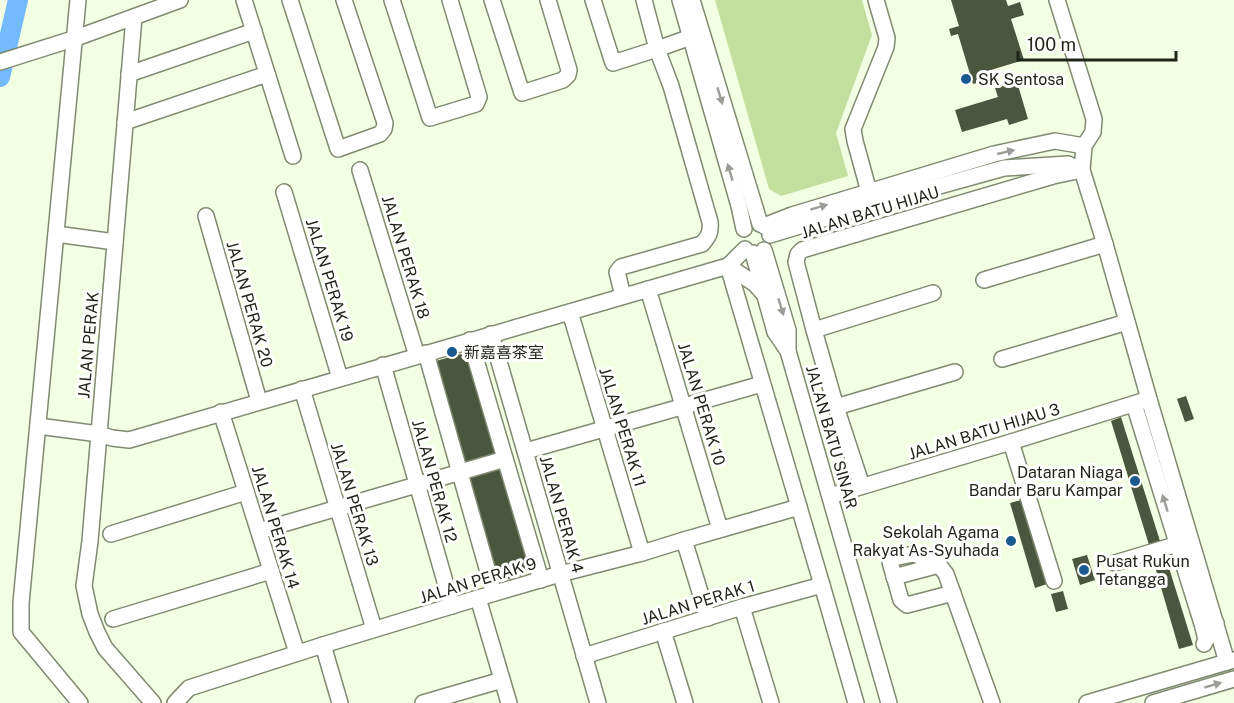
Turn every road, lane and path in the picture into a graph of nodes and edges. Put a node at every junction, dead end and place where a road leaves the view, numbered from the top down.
1 (78, 0) edge
2 (180, 0) edge
3 (244, 0) edge
4 (290, 0) edge
5 (344, 0) edge
6 (392, 0) edge
7 (450, 0) edge
8 (492, 0) edge
9 (548, 0) edge
10 (593, 0) edge
11 (644, 0) edge
12 (680, 0) edge
13 (692, 0) edge
14 (876, 0) edge
15 (1057, 0) edge
16 (134, 17) junction
17 (254, 31) junction
18 (76, 38) junction
19 (691, 38) junction
20 (657, 49) junction
21 (0, 62) edge
22 (129, 74) junction
23 (267, 74) junction
24 (125, 122) junction
25 (1084, 146) junction
26 (293, 156) dead end
27 (1075, 167) junction
28 (360, 170) dead end
29 (285, 192) dead end
30 (751, 198) junction
31 (871, 198) junction
32 (206, 216) dead end
33 (791, 222) junction
34 (764, 228) junction
35 (743, 231) junction
36 (56, 234) junction
37 (115, 242) junction
38 (1105, 244) junction
39 (757, 254) junction
40 (721, 268) junction
41 (984, 280) dead end
42 (648, 289) junction
43 (933, 293) dead end
44 (765, 295) junction
45 (623, 296) junction
46 (570, 312) junction
47 (1127, 322) junction
48 (814, 330) junction
49 (491, 334) junction
50 (471, 340) junction
51 (788, 351) junction
52 (422, 354) junction
53 (1002, 359) dead end
54 (383, 365) junction
55 (955, 372) dead end
56 (340, 378) junction
57 (762, 384) junction
58 (302, 389) junction
59 (260, 401) junction
60 (1142, 401) junction
61 (683, 405) junction
62 (836, 407) junction
63 (221, 412) junction
64 (38, 426) junction
65 (605, 429) junction
66 (99, 434) junction
67 (1011, 442) junction
68 (526, 451) junction
69 (505, 459) junction
70 (460, 472) junction
71 (417, 485) junction
72 (861, 486) junction
73 (246, 492) junction
74 (830, 496) junction
75 (799, 507) junction
76 (337, 508) junction
77 (720, 529) junction
78 (259, 531) junction
79 (111, 534) dead end
80 (684, 540) junction
81 (1185, 542) junction
82 (642, 553) junction
83 (1115, 564) dead end
84 (271, 571) junction
85 (560, 574) junction
86 (541, 580) junction
87 (1054, 581) dead end
88 (822, 585) junction
89 (495, 593) junction
90 (953, 593) junction
91 (478, 598) junction
92 (452, 606) junction
93 (742, 607) junction
94 (708, 618) junction
95 (114, 619) dead end
96 (1210, 625) junction
97 (374, 629) junction
98 (663, 631) junction
99 (1204, 644) dead end
100 (323, 645) junction
101 (297, 653) junction
102 (584, 656) junction
103 (1231, 661) edge
104 (502, 680) junction
105 (1234, 680) edge
106 (1114, 700) edge
107 (150, 702) edge
108 (80, 703) edge
109 (175, 703) edge
110 (340, 703) edge
111 (425, 703) edge
112 (509, 703) edge
113 (598, 703) edge
114 (685, 703) edge
115 (771, 703) edge
116 (856, 703) edge
117 (890, 703) edge
118 (992, 703) edge
119 (1088, 703) edge
120 (1153, 703) edge

1 - 18 street
2 - 16 street
3 - 17 street
4 - 5 street
6 - 7 street
8 - 9 street
10 - 20 street
11 - 20 street
12 - 19 street
13 -> 30 street
14 - 31 street
15 - 25 street
16 - 18 street
16 - 22 street, JALAN PERAK
17 - 22 street
17 - 23 street
18 - 21 street
18 - 36 street
19 - 20 street
35 -> 19 street
20 - 45 street
22 - 24 street, JALAN PERAK
23 - 24 street
23 - 26 street
24 - 37 street, JALAN PERAK
25 - 27 street
31 -> 25 street, JALAN BATU HIJAU
27 - 31 street, JALAN BATU HIJAU
27 - 38 street
27 - 48 street, JALAN BATU HIJAU
28 - 52 street, JALAN PERAK 18
29 - 56 street, JALAN PERAK 19
30 - 33 street
30 - 34 street
31 - 33 street, JALAN BATU HIJAU
32 - 59 street, JALAN PERAK 20
33 - 34 street, JALAN BATU HIJAU
33 - 39 street
34 - 35 street
34 - 39 street
35 - 39 street
35 - 40 street
36 - 37 street
36 - 64 street
37 - 66 street, JALAN PERAK
38 - 41 street
38 - 47 street
39 - 40 street
39 - 44 street
39 -> 51 street, JALAN BATU SINAR
40 - 42 street
40 - 44 street
40 - 57 street
42 - 45 street
42 - 61 street, JALAN PERAK 10
43 - 48 street
44 - 51 street
45 - 46 street
46 - 49 street
46 - 65 street, JALAN PERAK 11
47 - 53 street
47 - 60 street
48 - 62 street, JALAN BATU HIJAU
49 - 50 street
49 - 68 street, JALAN PERAK 4
50 - 52 street
50 - 69 street
51 - 74 street, JALAN BATU SINAR
52 - 54 street
52 - 70 street, JALAN PERAK 18
54 - 56 street
54 - 71 street, JALAN PERAK 12
55 - 62 street
56 - 58 street
57 - 61 street
57 - 75 street
58 - 59 street
58 - 76 street, JALAN PERAK 13
59 - 63 street
60 - 67 street, JALAN BATU HIJAU 3
60 - 81 street
61 - 65 street
61 - 77 street, JALAN PERAK 10
62 - 72 street, JALAN BATU HIJAU
63 - 66 street
63 - 73 street, JALAN PERAK 14
64 - 66 street
64 - 108 street
65 - 68 street
65 - 82 street, JALAN PERAK 11
66 - 107 street, JALAN PERAK
67 - 72 street, JALAN BATU HIJAU 3
67 - 87 street
68 - 85 street, JALAN PERAK 4
69 - 70 street
69 - 86 street
70 - 71 street
70 - 89 street, JALAN PERAK 18
71 - 76 street
71 - 92 street, JALAN PERAK 12
72 - 74 street, JALAN BATU HIJAU 3
73 - 78 street, JALAN PERAK 14
73 - 79 street
74 - 117 street, JALAN BATU SINAR
75 - 77 street, JALAN PERAK 9
75 - 88 street
76 - 78 street
76 - 97 street, JALAN PERAK 13
77 - 80 street, JALAN PERAK 9
78 - 84 street, JALAN PERAK 14
80 - 82 street, JALAN PERAK 9
80 - 94 street
81 - 83 street
81 - 96 street
82 - 85 street, JALAN PERAK 9
84 - 95 street
84 - 101 street, JALAN PERAK 14
85 - 86 street, JALAN PERAK 9
85 - 102 street, JALAN PERAK 4
86 - 89 street, JALAN PERAK 9
88 - 93 street, JALAN PERAK 1
88 - 116 street
89 - 91 street, JALAN PERAK 9
90 - 90 street
90 - 118 street
91 - 92 street, JALAN PERAK 9
91 - 104 street
92 - 97 street, JALAN PERAK 9
93 - 94 street, JALAN PERAK 1
93 - 115 street
94 - 98 street, JALAN PERAK 1
96 - 99 street
96 - 103 street
97 - 100 street, JALAN PERAK 9
98 - 102 street, JALAN PERAK 1
98 - 114 street
100 - 101 street, JALAN PERAK 9
100 - 110 street
101 - 109 street, JALAN PERAK 9
102 - 113 street, JALAN PERAK 4
103 - 106 street
104 - 111 street
104 - 112 street
120 -> 105 street
106 - 119 street

